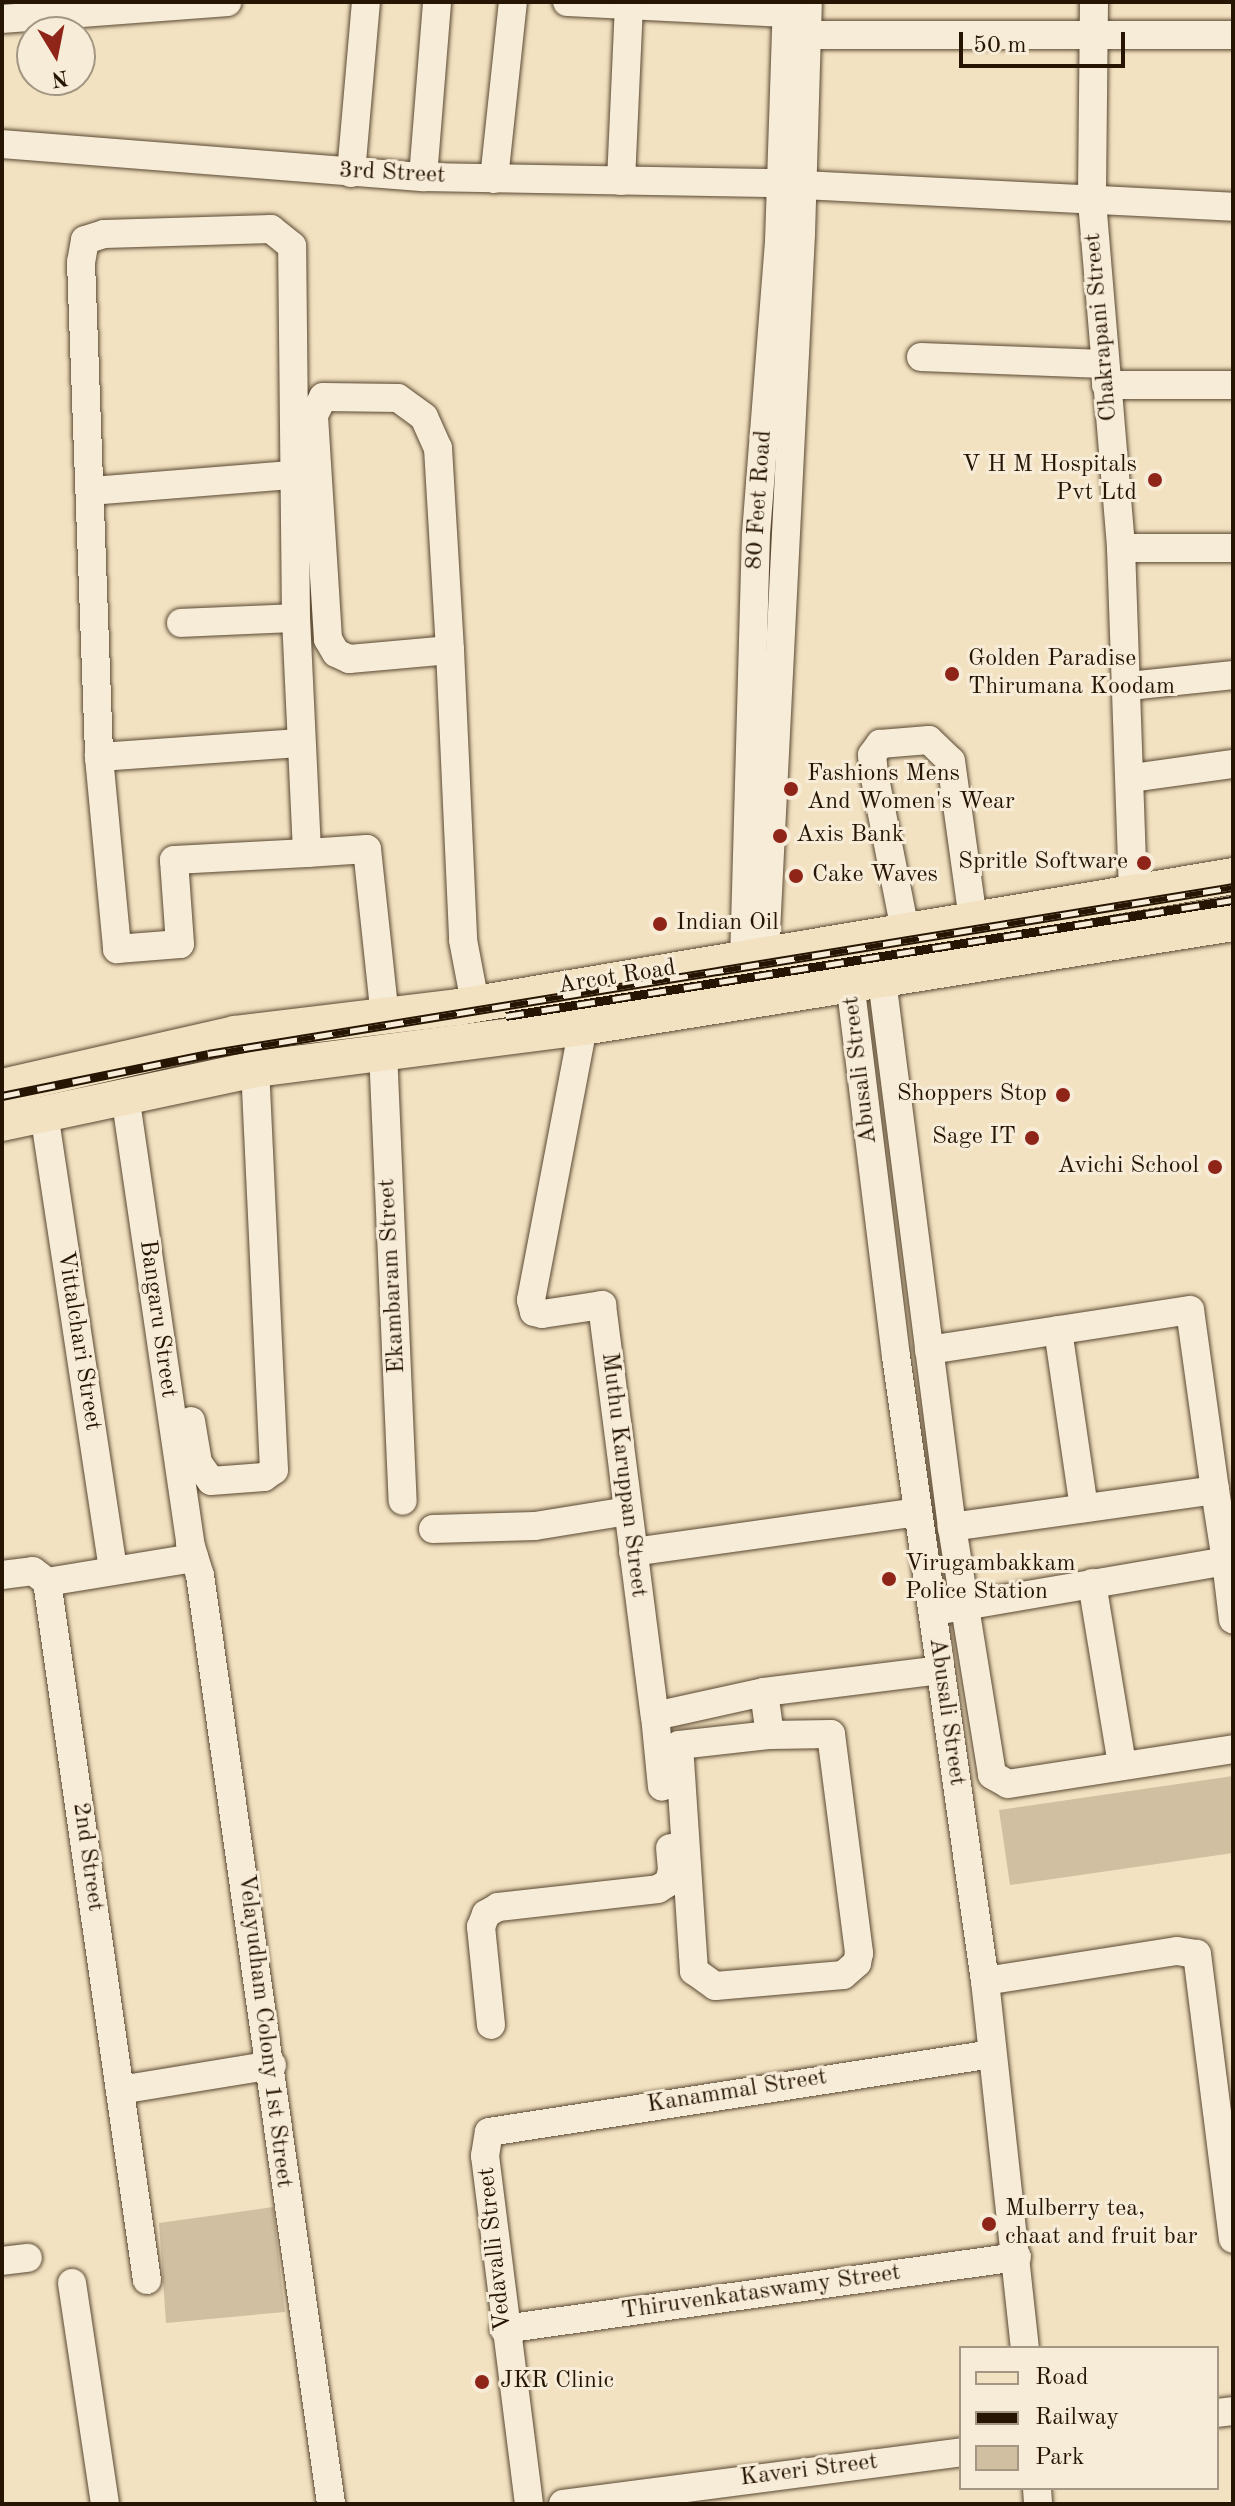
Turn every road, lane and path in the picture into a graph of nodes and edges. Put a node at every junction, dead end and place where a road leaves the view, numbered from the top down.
1 (227, 2) edge
2 (366, 2) edge
3 (437, 2) edge
4 (513, 2) edge
5 (567, 2) edge
6 (1094, 2) edge
7 (794, 6) edge
8 (629, 8) junction
9 (2, 19) edge
10 (1095, 32) junction
11 (808, 35) junction
12 (1233, 35) edge
13 (2, 144) edge
14 (351, 173) junction
15 (423, 177) junction
16 (494, 179) junction
17 (621, 181) junction
18 (792, 184) junction
19 (1092, 201) junction
20 (1233, 207) edge
21 (921, 357) dead end
22 (1105, 374) junction
23 (1233, 385) edge
24 (292, 475) junction
25 (91, 491) junction
26 (1121, 548) junction
27 (1233, 548) edge
28 (296, 618) junction
29 (181, 623) dead end
30 (450, 650) junction
31 (1233, 675) edge
32 (1129, 686) junction
33 (300, 743) junction
34 (99, 757) junction
35 (1233, 764) edge
36 (1132, 778) junction
37 (307, 853) junction
38 (1233, 876) edge
39 (1133, 892) junction
40 (972, 909) junction
41 (903, 919) junction
42 (1233, 923) edge
43 (755, 954) junction
44 (866, 981) junction
45 (758, 996) junction
46 (475, 1003) junction
47 (583, 1027) junction
48 (384, 1034) junction
49 (255, 1069) junction
50 (2, 1087) edge
51 (133, 1093) junction
52 (44, 1113) junction
53 (2, 1123) edge
54 (1058, 1330) junction
55 (929, 1350) junction
56 (1215, 1490) junction
57 (403, 1501) dead end
58 (1084, 1508) junction
59 (628, 1511) junction
60 (917, 1512) junction
61 (952, 1527) junction
62 (433, 1529) dead end
63 (192, 1551) junction
64 (633, 1552) junction
65 (1226, 1561) junction
66 (113, 1569) junction
67 (2, 1575) edge
68 (47, 1582) junction
69 (1092, 1583) junction
70 (965, 1605) junction
71 (931, 1611) junction
72 (1233, 1620) edge
73 (940, 1670) junction
74 (764, 1692) junction
75 (655, 1716) junction
76 (770, 1735) junction
77 (1233, 1749) edge
78 (1122, 1765) junction
79 (985, 1981) junction
80 (491, 2025) dead end
81 (992, 2054) junction
82 (272, 2065) junction
83 (120, 2090) junction
84 (485, 2137) joint
85 (1233, 2239) edge
86 (1017, 2257) junction
87 (147, 2280) dead end
88 (72, 2283) dead end
89 (504, 2329) junction
90 (1025, 2346) edge
91 (959, 2452) edge
92 (643, 2498) edge
93 (105, 2504) edge
94 (331, 2504) edge
95 (529, 2504) edge
96 (563, 2504) edge

1 - 9 street
2 - 14 street
3 - 15 street
4 - 16 street
5 - 8 street
6 - 10 street, Chakrapani Street
7 - 8 street
7 - 11 street, 80 Feet Road
7 - 18 street, 80 Feet Road
8 - 17 street
10 - 11 street
10 - 12 street
10 - 19 street, Chakrapani Street
11 - 18 street, 80 Feet Road
13 - 14 street, 3rd Street
14 - 15 street, 3rd Street
15 - 16 street, 3rd Street
16 - 17 street, 3rd Street
17 - 18 street, 3rd Street
18 - 19 street, 3rd Street
18 - 43 street, 80 Feet Road
19 - 20 street, 3rd Street
19 - 22 street, Chakrapani Street
21 - 22 street
22 - 23 street
22 - 26 street, Chakrapani Street
24 - 25 street
24 - 25 street
24 - 28 street
25 - 34 street
26 - 27 street
26 - 32 street, Chakrapani Street
28 - 29 street
28 - 33 street
30 - 30 street
30 - 46 street
31 - 32 street
32 - 36 street, Chakrapani Street
33 - 34 street
33 - 37 street
34 - 37 street
35 - 36 street
36 - 39 street, Chakrapani Street
37 - 48 street, Ekambaram Street
38 - 39 main road, Arcot Road
39 - 40 main road, Arcot Road
40 - 41 main road, Arcot Road
40 - 41 street
41 - 43 main road, Arcot Road
42 - 44 main road, Arcot Road
43 - 45 street, 80 Feet Road
43 - 46 main road, Arcot Road
44 - 45 main road, Arcot Road
44 - 55 street
44 - 60 street, Abusali Street
45 - 47 main road, Arcot Road
46 - 48 main road, Arcot Road
47 - 48 main road, Arcot Road
47 - 59 street, Muthu Karuppan Street
48 - 49 main road, Arcot Road
48 - 50 main road, Arcot Road
48 - 57 street, Ekambaram Street
49 - 51 main road, Arcot Road
49 - 51 street
51 - 52 main road, Arcot Road
51 - 63 street, Bangaru Street
52 - 53 main road, Arcot Road
52 - 66 street, Vittalchari Street
54 - 55 street
54 - 56 street
54 - 58 street
55 - 61 street
56 - 58 street
56 - 65 street
58 - 61 street
59 - 62 street
59 - 64 street, Muthu Karuppan Street
60 - 64 street
60 - 71 street, Abusali Street
61 - 70 street
63 - 66 street
63 - 82 street, Velayudham Colony 1st Street
64 - 75 street, Muthu Karuppan Street
65 - 69 street
65 - 72 street
66 - 68 street
67 - 68 street
68 - 83 street, 2nd Street
69 - 70 street
69 - 78 street
70 - 71 street
70 - 78 street
71 - 73 street, Abusali Street
73 - 74 street
73 - 79 street, Abusali Street
74 - 75 street
74 - 76 street
75 - 80 street, Muthu Karuppan Street
76 - 76 street
77 - 78 street
79 - 81 street, Abusali Street
79 - 85 street
81 - 84 street, Kanammal Street
81 - 86 street, Abusali Street
82 - 83 street
82 - 94 street, Velayudham Colony 1st Street
83 - 87 street, 2nd Street
84 - 89 street, Vedavalli Street
86 - 89 street, Thiruvenkataswamy Street
86 - 90 street, Abusali Street
88 - 93 street
89 - 95 street, Vedavalli Street
91 - 92 street, Kaveri Street
92 - 96 street, Kaveri Street

